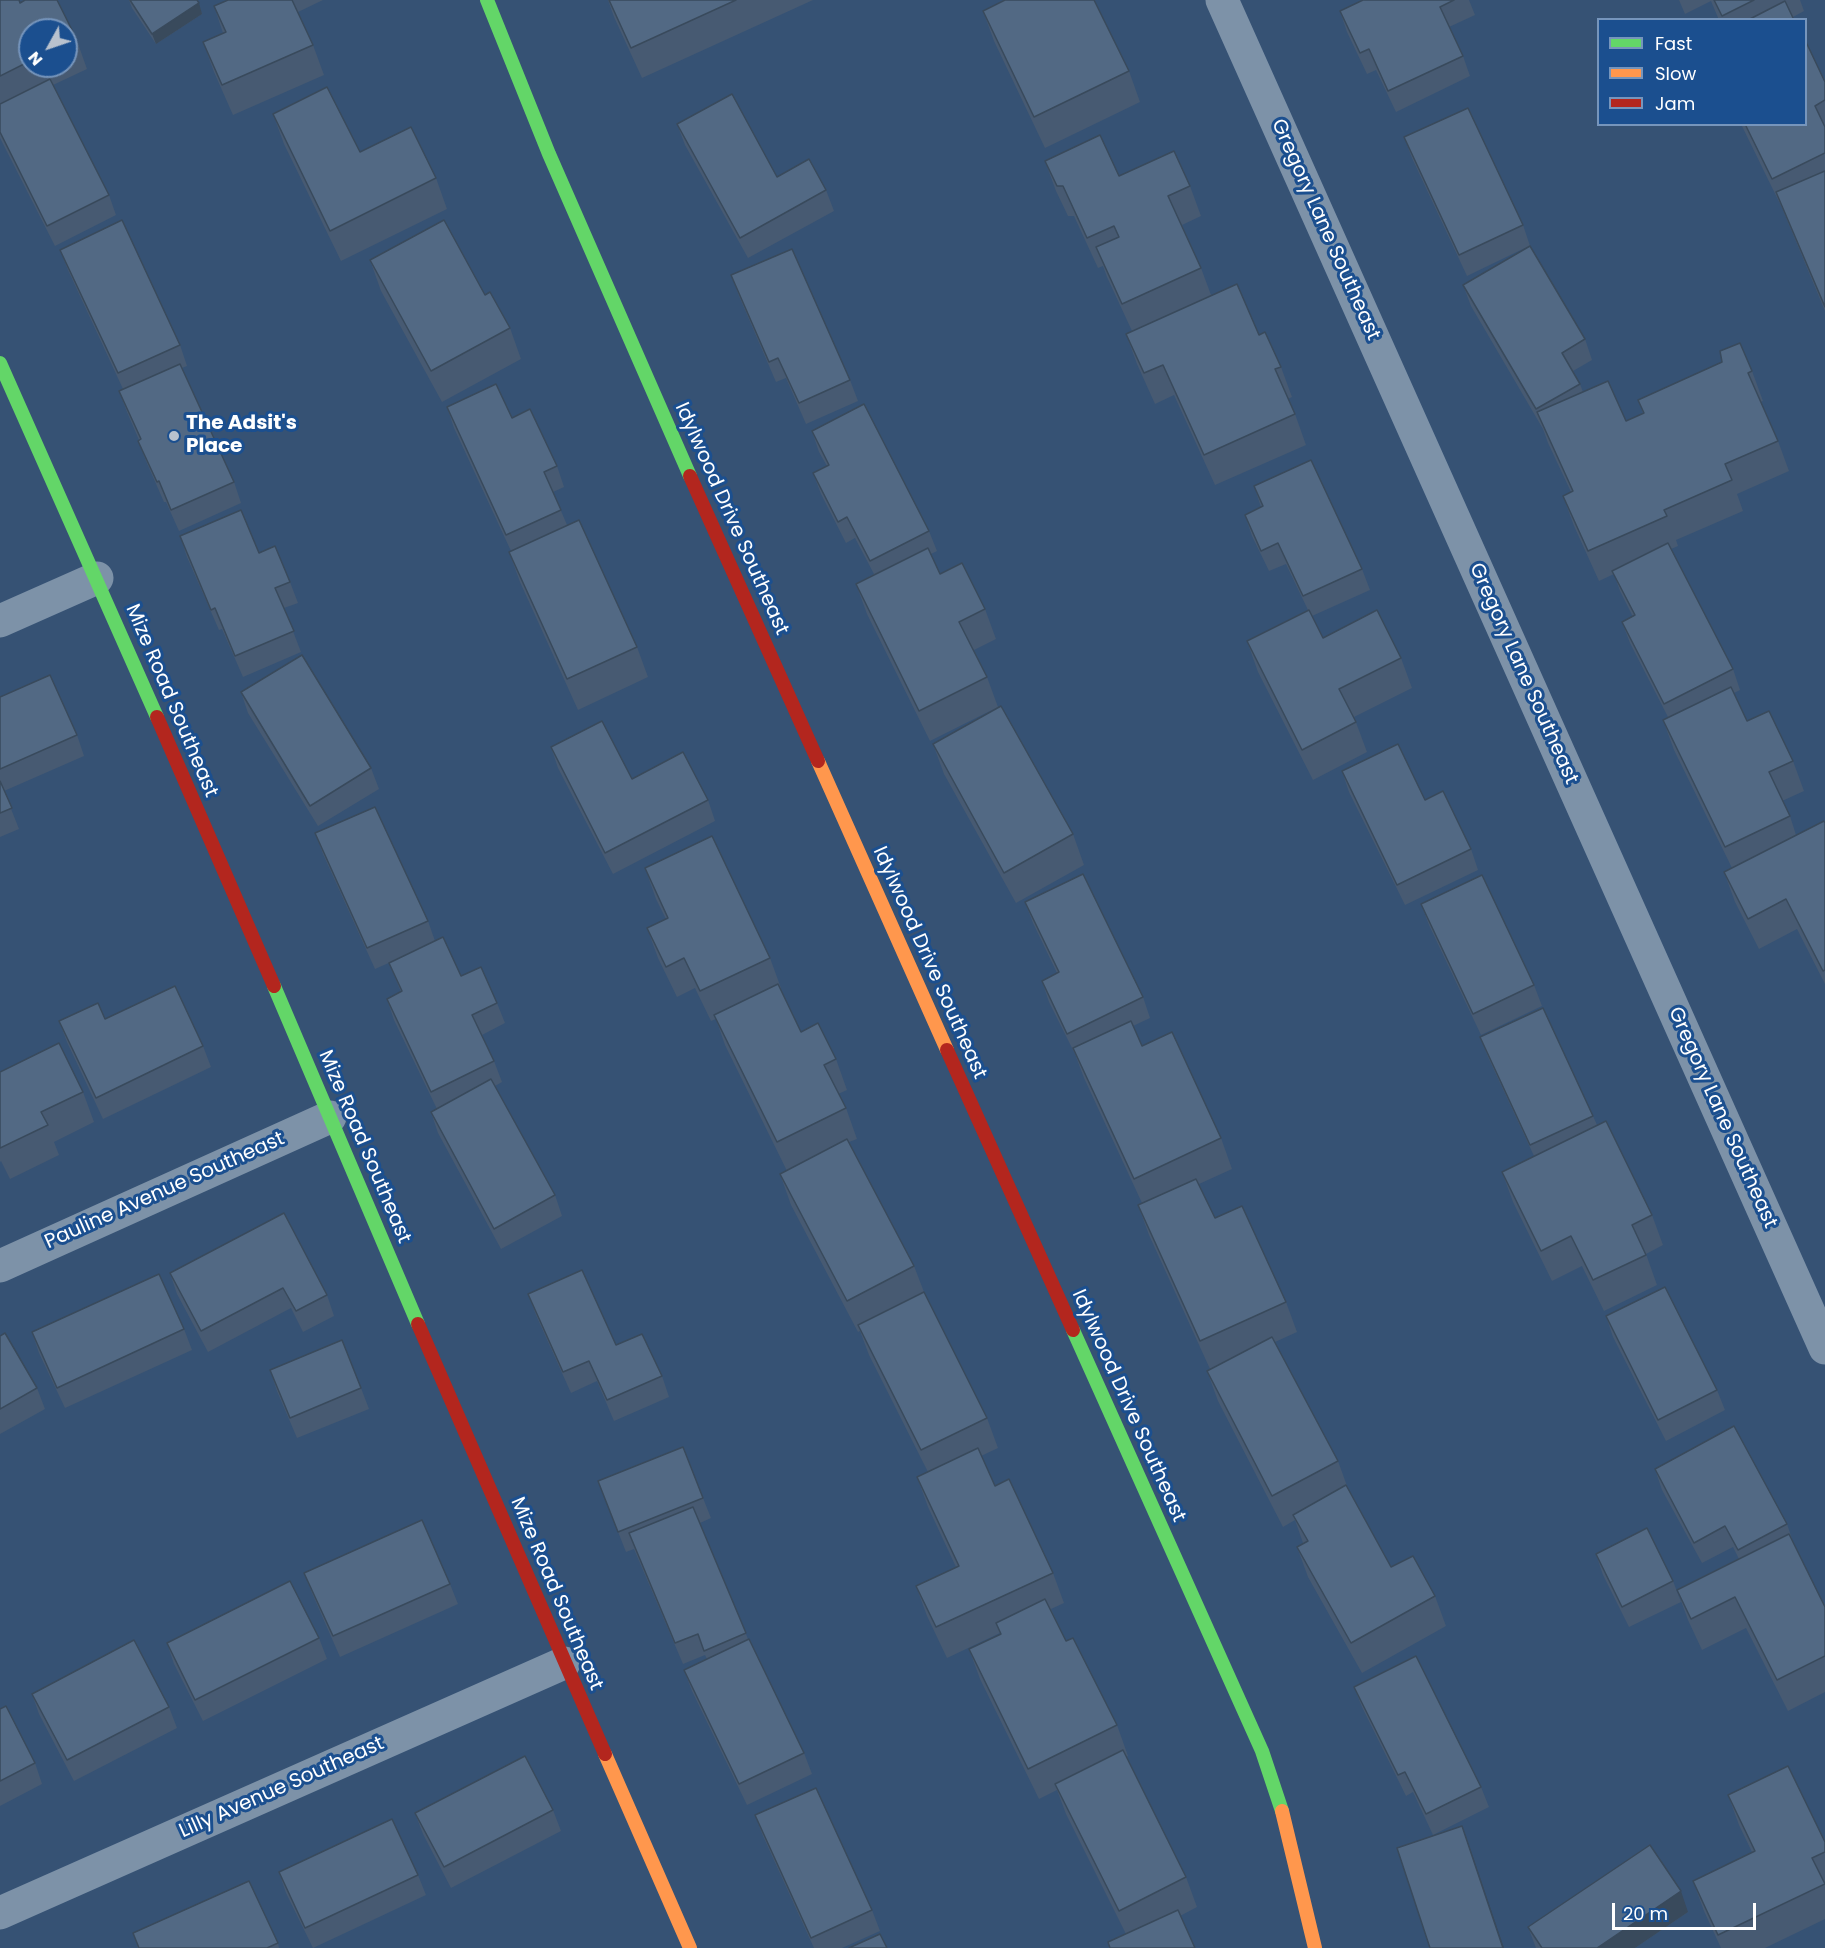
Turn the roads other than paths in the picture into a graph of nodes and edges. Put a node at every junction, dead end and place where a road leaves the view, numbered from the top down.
1 (487, 0) edge
2 (1222, 0) edge
3 (0, 363) edge
4 (97, 578) junction
5 (0, 621) edge
6 (330, 1117) junction
7 (0, 1266) edge
8 (1825, 1348) edge
9 (564, 1663) junction
10 (0, 1913) edge
11 (690, 1948) edge
12 (1315, 1948) edge

1 - 12 street, Idylwood Drive Southeast
2 - 8 street, Gregory Lane Southeast
3 - 4 street, Mize Road Southeast
4 - 5 street
4 - 6 street, Mize Road Southeast
6 - 7 street, Pauline Avenue Southeast
6 - 9 street, Mize Road Southeast
9 - 10 street, Lilly Avenue Southeast
9 - 11 street, Mize Road Southeast

